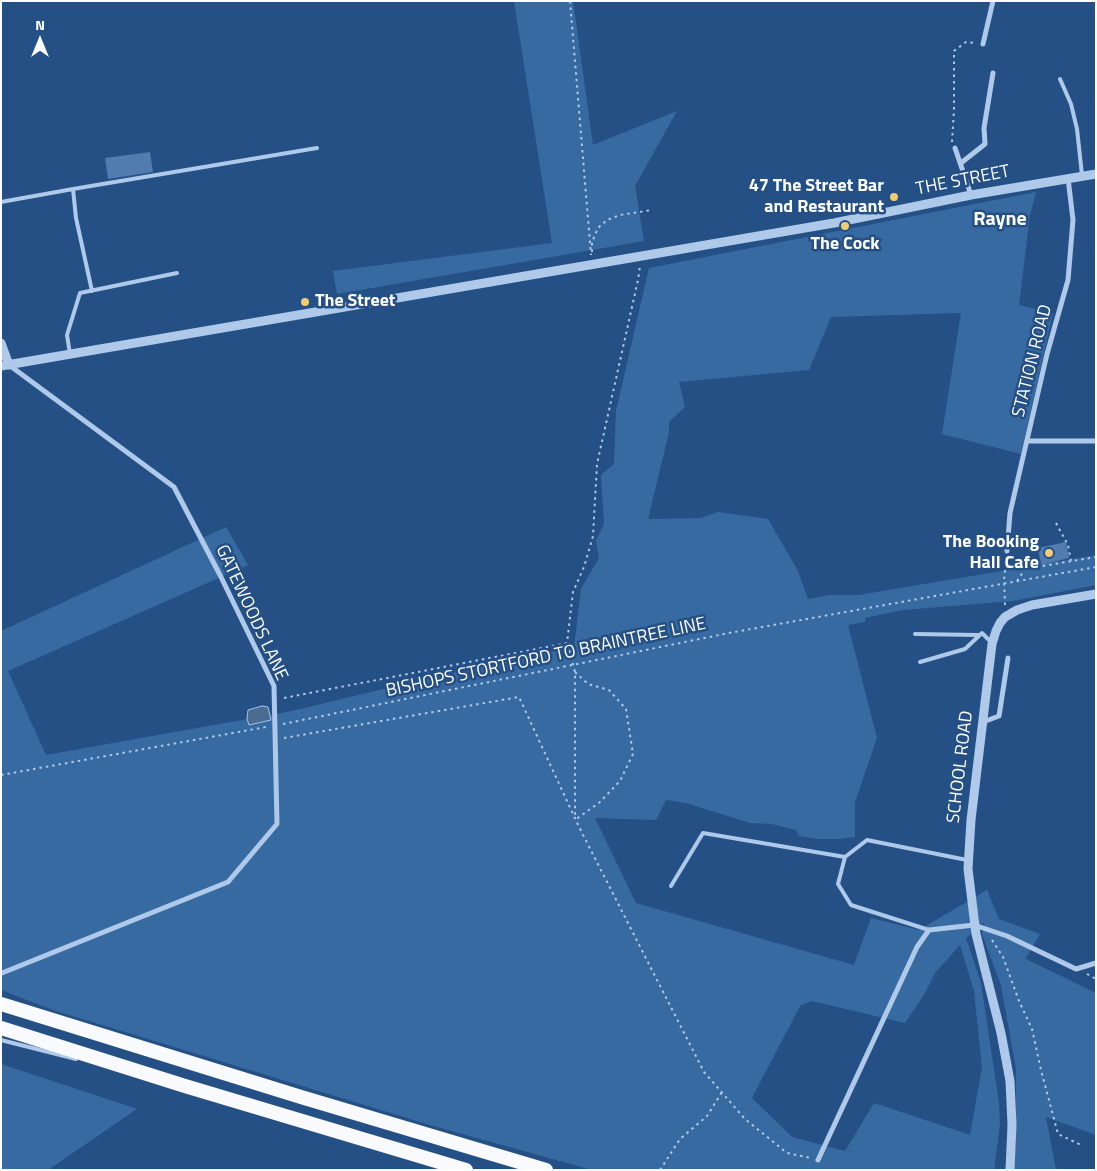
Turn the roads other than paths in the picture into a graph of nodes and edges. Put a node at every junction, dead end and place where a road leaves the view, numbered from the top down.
1 (993, 1) edge
2 (983, 44) road end
3 (992, 73) dead end
4 (1060, 79) dead end
5 (318, 148) dead end
6 (956, 148) road end
7 (960, 164) junction
8 (1096, 174) edge
9 (1082, 175) junction
10 (1068, 177) junction
11 (73, 189) junction
12 (971, 195) junction
13 (1, 202) edge
14 (177, 273) dead end
15 (92, 290) junction
16 (1, 343) edge
17 (70, 354) junction
18 (5, 365) edge
19 (1096, 440) edge
20 (1027, 441) junction
21 (1007, 551) road end
22 (1096, 594) edge
23 (915, 634) dead end
24 (979, 635) junction
25 (992, 644) junction
26 (1008, 658) dead end
27 (920, 662) dead end
28 (983, 722) junction
29 (845, 857) junction
30 (968, 860) junction
31 (671, 886) dead end
32 (974, 924) junction
33 (930, 930) junction
34 (1096, 963) edge
35 (2, 972) edge
36 (1, 1004) edge
37 (1, 1028) edge
38 (1, 1040) edge
39 (79, 1059) dead end
40 (88, 1062) dead end
41 (185, 1086) junction
42 (818, 1160) road end
43 (466, 1170) edge
44 (546, 1170) edge
45 (1010, 1170) edge

1 - 2 street
3 - 7 street
4 - 9 lane
5 - 11 lane
6 - 7 street
7 - 12 street
8 - 9 street, THE STREET
9 - 10 street, THE STREET
10 - 12 street, THE STREET
10 - 20 street, STATION ROAD
11 - 13 lane
11 - 15 lane
12 - 17 street, THE STREET
14 - 15 lane
15 - 17 lane
16 - 18 street
17 - 18 street, THE STREET
18 - 35 street, GATEWOODS LANE
19 - 20 street
20 - 21 street, STATION ROAD
22 - 25 street, SCHOOL ROAD
23 - 24 lane
24 - 25 lane
24 - 27 lane
25 - 28 street, SCHOOL ROAD
26 - 28 street
28 - 30 street, SCHOOL ROAD
29 - 30 lane
29 - 31 lane
29 - 33 lane
30 - 32 street, SCHOOL ROAD
32 - 33 street
32 - 34 street
32 - 45 street, SCHOOL ROAD
33 - 42 street
36 - 44 highway
37 - 41 highway
38 - 39 lane
40 - 41 lane
41 - 43 highway

